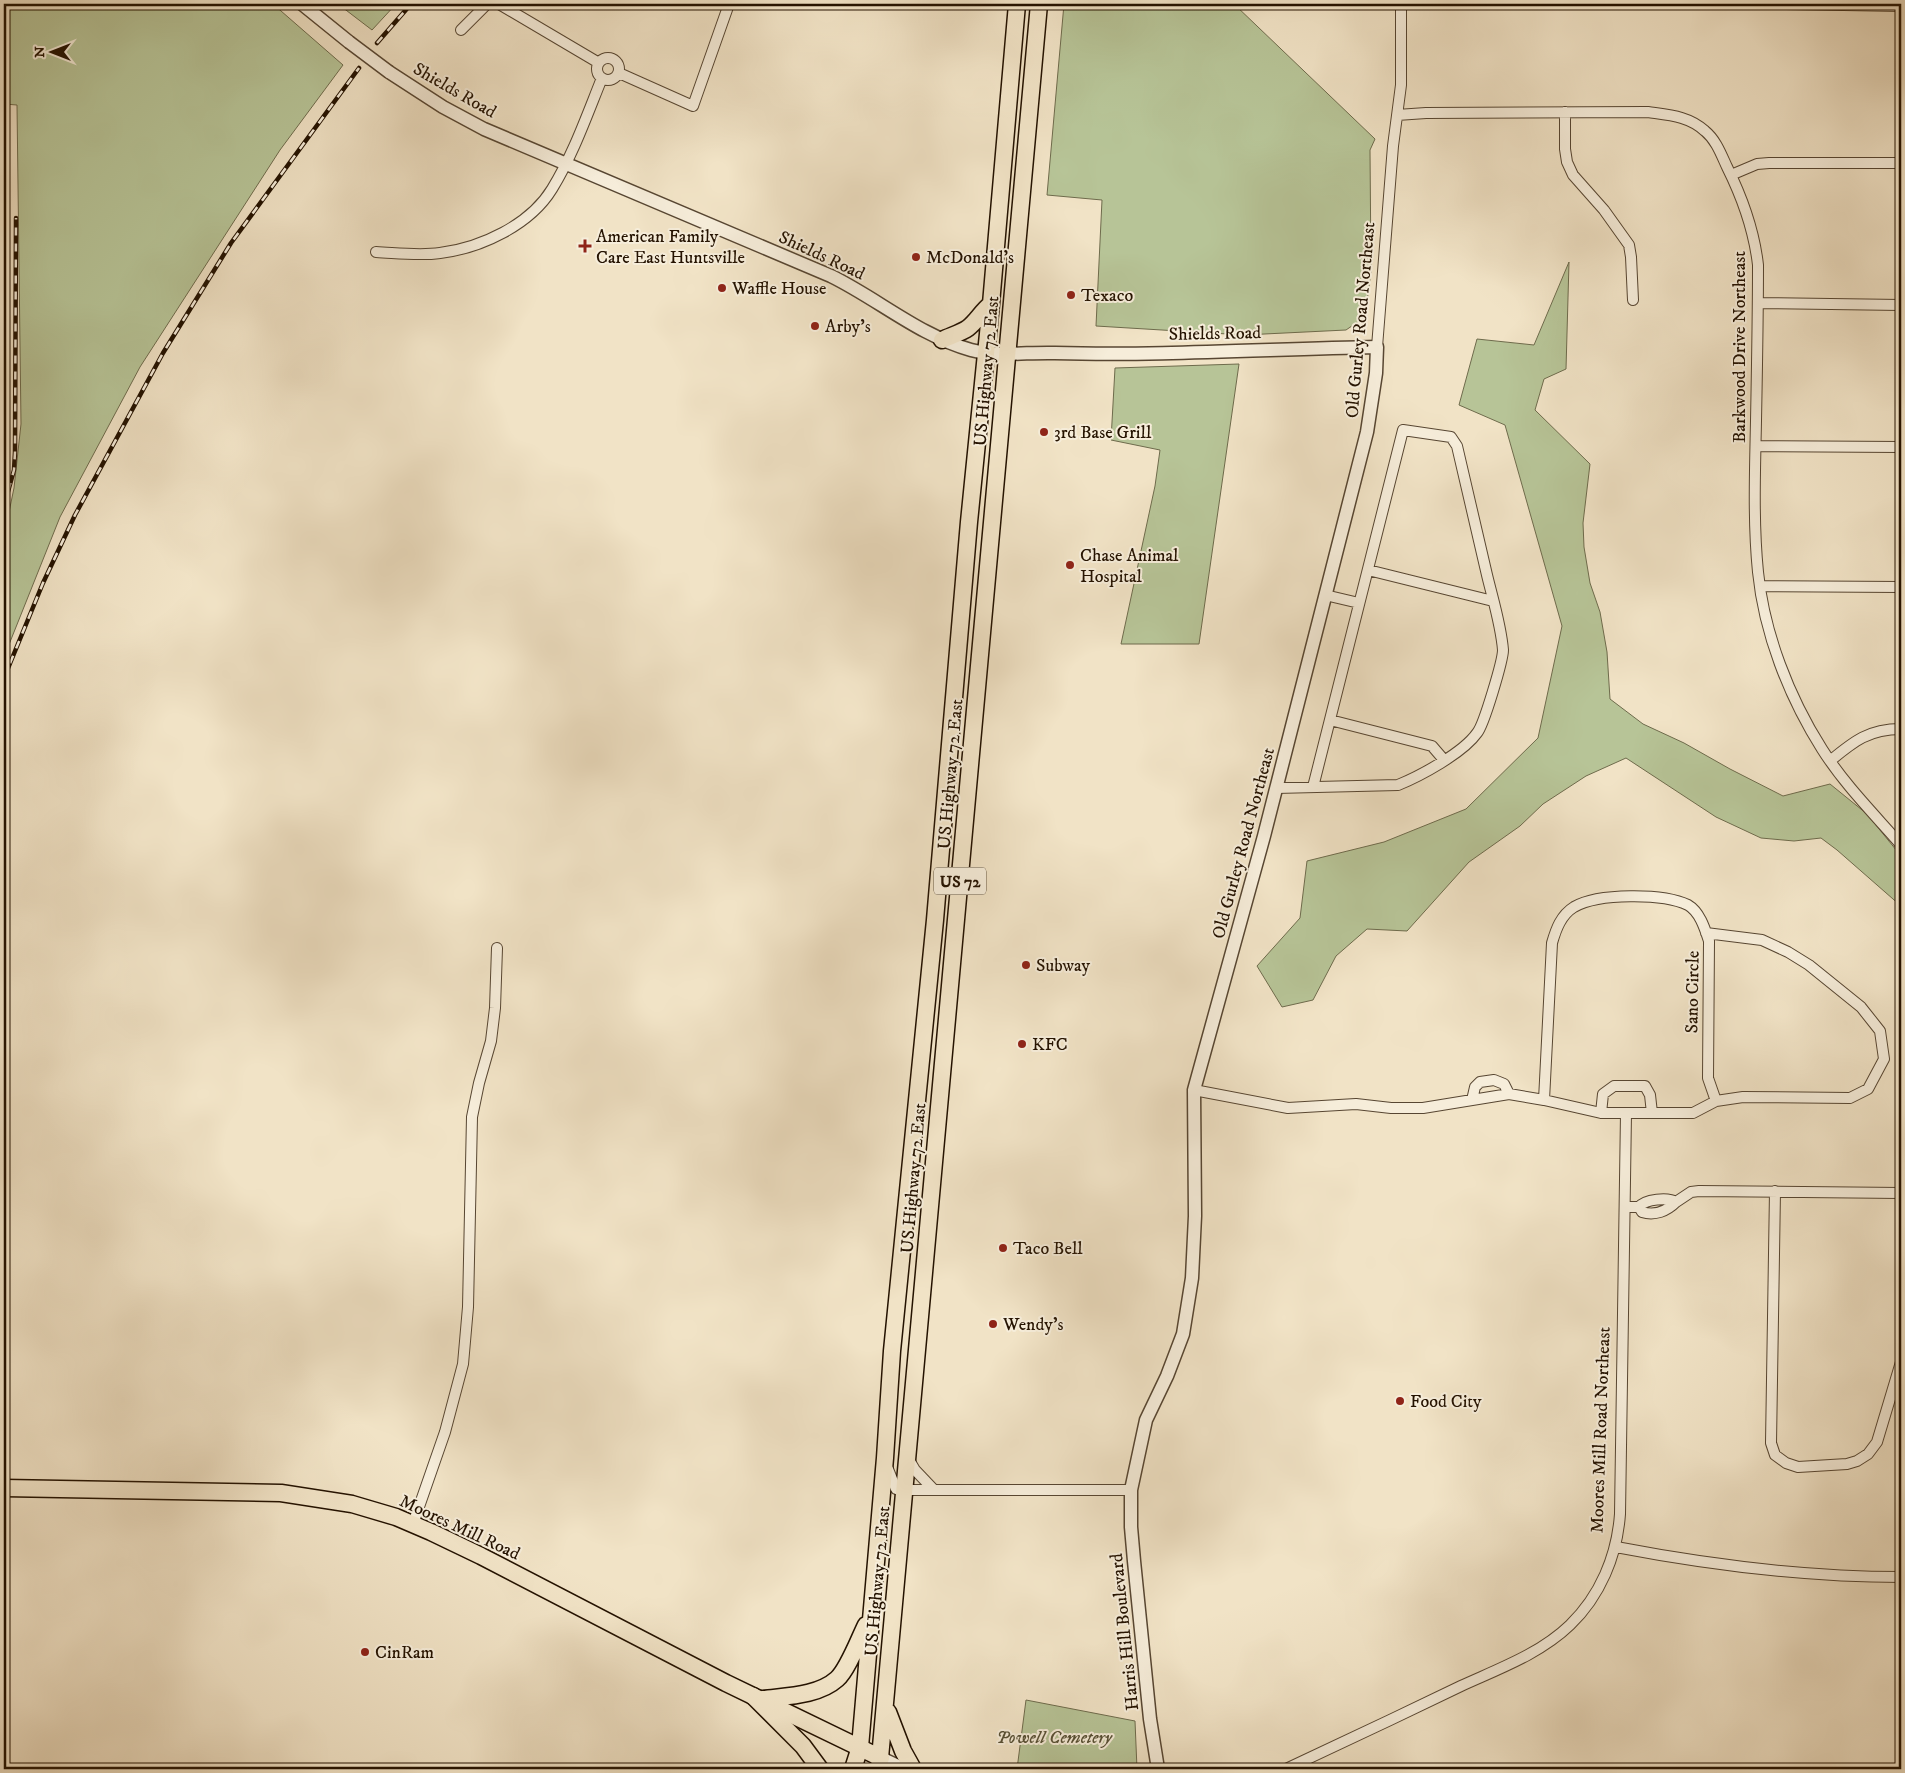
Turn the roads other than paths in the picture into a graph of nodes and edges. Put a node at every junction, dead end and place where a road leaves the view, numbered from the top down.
1 (302, 4) edge
2 (487, 4) edge
3 (499, 4) edge
4 (729, 4) edge
5 (1017, 4) edge
6 (1039, 4) edge
7 (1401, 4) edge
8 (1786, 4) edge
9 (1901, 6) edge
10 (461, 30) dead end
11 (599, 64) junction
12 (619, 73) junction
13 (602, 78) junction
14 (1565, 112) junction
15 (1397, 115) junction
16 (566, 163) junction
17 (1901, 163) edge
18 (1731, 175) junction
19 (376, 252) dead end
20 (1633, 300) dead end
21 (1758, 303) junction
22 (991, 304) junction
23 (1901, 305) edge
24 (942, 340) junction
25 (1377, 347) junction
26 (985, 352) junction
27 (1008, 354) junction
28 (1756, 446) junction
29 (1901, 447) edge
30 (1368, 570) junction
31 (1760, 586) junction
32 (1901, 587) edge
33 (1325, 595) junction
34 (1493, 601) junction
35 (1359, 603) junction
36 (1330, 720) junction
37 (1901, 729) edge
38 (1444, 760) junction
39 (1830, 761) junction
40 (1313, 786) junction
41 (1276, 788) junction
42 (1901, 845) edge
43 (1706, 934) junction
44 (497, 948) dead end
45 (1194, 1090) junction
46 (1509, 1094) junction
47 (1472, 1100) junction
48 (1544, 1100) junction
49 (1716, 1101) junction
50 (1601, 1113) junction
51 (1626, 1113) junction
52 (1652, 1113) junction
53 (1775, 1191) junction
54 (1901, 1193) edge
55 (1625, 1206) junction
56 (1901, 1362) edge
57 (908, 1457) junction
58 (885, 1458) junction
59 (4, 1488) edge
60 (906, 1490) junction
61 (934, 1490) junction
62 (1131, 1490) junction
63 (413, 1524) junction
64 (1616, 1547) junction
65 (1901, 1577) edge
66 (870, 1616) junction
67 (758, 1698) junction
68 (886, 1706) junction
69 (860, 1747) junction
70 (880, 1763) edge
71 (1156, 1765) edge
72 (820, 1769) edge
73 (853, 1769) edge
74 (904, 1769) edge
75 (914, 1769) edge
76 (1286, 1769) edge

1 - 16 street, Shields Road, bridge
2 - 10 street
3 - 11 street
4 - 12 street
5 - 22 main road, US Highway 72 East / US 72
6 - 27 main road, US Highway 72 East / US 72
7 - 15 street, Old Gurley Road Northeast
8 - 9 street
11 - 12 street
11 - 13 street
12 - 13 street
13 - 16 street
14 - 15 street, Barkwood Drive Northeast
14 - 18 street, Barkwood Drive Northeast
14 - 20 street
15 - 25 street, Old Gurley Road Northeast
16 - 19 street
16 - 24 street, Shields Road
17 - 18 street
18 - 21 street, Barkwood Drive Northeast
21 - 23 street
21 - 28 street, Barkwood Drive Northeast
22 - 24 main road
22 - 26 main road, US Highway 72 East / US 72
24 - 26 street, Shields Road
25 - 27 street, Shields Road
25 - 33 street, Old Gurley Road Northeast
26 - 27 street, Shields Road
26 - 58 main road, US Highway 72 East / US 72
27 - 57 main road, US Highway 72 East / US 72
28 - 29 street
28 - 31 street, Barkwood Drive Northeast
30 - 34 street
30 - 34 street
30 - 35 street
31 - 32 street
31 - 39 street, Barkwood Drive Northeast
33 - 35 street
33 - 41 street, Old Gurley Road Northeast
34 - 38 street
35 - 36 street
36 - 38 street
36 - 40 street
37 - 39 street
38 - 40 street
39 - 42 street, Barkwood Drive Northeast
40 - 41 street
41 - 45 street, Old Gurley Road Northeast
43 - 48 street, Sano Circle
43 - 49 street, Sano Circle
43 - 49 street
44 - 63 street
45 - 47 street
45 - 62 street, Old Gurley Road Northeast
46 - 47 street
46 - 47 street
46 - 48 street
48 - 50 street
49 - 52 street
50 - 51 street
50 - 52 street
51 - 52 street
51 - 55 street, Moores Mill Road Northeast
53 - 54 street
53 - 55 street
53 - 56 street
55 - 64 street, Moores Mill Road Northeast
57 - 60 main road, US Highway 72 East / US 72
57 - 61 street
58 - 60 street
58 - 66 main road, US Highway 72 East / US 72
59 - 63 main road, Moores Mill Road
60 - 61 street
60 - 68 main road, US Highway 72 East / US 72
61 - 62 street
62 - 71 street, Harris Hill Boulevard
63 - 67 main road, Moores Mill Road
64 - 65 street
64 - 76 street, Moores Mill Road Northeast
66 - 67 main road
66 - 69 main road, US Highway 72 East / US 72
67 - 69 main road
67 - 72 main road
68 - 70 main road, US Highway 72 East / US 72
68 - 75 main road
69 - 70 main road
69 - 73 main road, US 72
70 - 74 street

